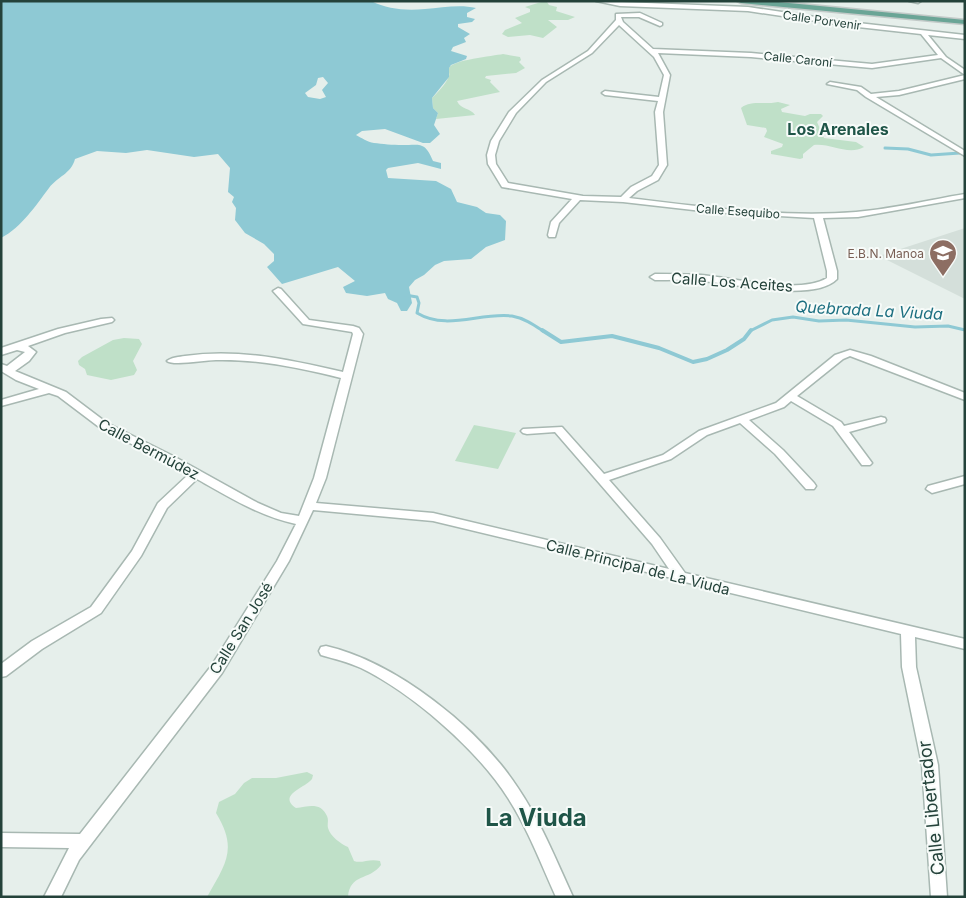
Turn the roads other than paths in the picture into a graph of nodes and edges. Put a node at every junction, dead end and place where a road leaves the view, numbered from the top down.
1 (599, 1) edge
2 (740, 1) edge
3 (817, 1) edge
4 (620, 4) junction
5 (890, 12) junction
6 (961, 14) edge
7 (618, 18) junction
8 (660, 24) dead end
9 (965, 24) edge
10 (923, 32) junction
11 (965, 37) edge
12 (653, 51) junction
13 (942, 56) junction
14 (965, 75) edge
15 (830, 84) dead end
16 (605, 93) dead end
17 (868, 96) junction
18 (662, 99) junction
19 (965, 154) edge
20 (965, 196) edge
21 (578, 197) junction
22 (623, 200) junction
23 (818, 216) junction
24 (552, 235) dead end
25 (655, 277) dead end
26 (278, 292) dead end
27 (109, 320) dead end
28 (20, 347) junction
29 (1, 352) edge
30 (172, 361) dead end
31 (4, 369) edge
32 (348, 376) junction
33 (52, 389) junction
34 (791, 397) junction
35 (965, 397) edge
36 (1, 403) edge
37 (742, 419) junction
38 (881, 420) dead end
39 (843, 430) junction
40 (527, 431) dead end
41 (866, 463) dead end
42 (196, 473) junction
43 (603, 478) junction
44 (965, 480) edge
45 (810, 486) dead end
46 (932, 489) dead end
47 (310, 506) junction
48 (303, 521) junction
49 (682, 578) junction
50 (908, 631) junction
51 (965, 644) edge
52 (326, 651) dead end
53 (1, 672) edge
54 (1, 840) edge
55 (83, 841) junction
56 (52, 897) edge
57 (565, 897) edge
58 (939, 897) edge

1 - 4 street, Calle Porvenir
2 - 5 main road
3 - 5 main road
4 - 7 street
4 - 10 street, Calle Porvenir
5 - 6 main road
5 - 9 main road
7 - 8 street
7 - 12 street
7 - 21 street, Calle Esequibo
10 - 11 street, Calle Porvenir
10 - 13 street
12 - 13 street, Calle Caroní
12 - 18 street
13 - 14 street
14 - 17 street
15 - 17 street
16 - 18 street
17 - 19 street
18 - 22 street
20 - 23 street, Calle Esequibo
21 - 22 street, Calle Esequibo
21 - 24 street
22 - 23 street, Calle Esequibo
23 - 25 street, Calle Los Aceites
26 - 32 street, Calle San José
27 - 28 street
28 - 29 street
28 - 31 street
30 - 32 street
31 - 33 street, Calle Bermúdez
32 - 47 street, Calle San José
33 - 36 street
33 - 42 street, Calle Bermúdez
34 - 35 street
34 - 37 street
34 - 39 street
37 - 43 street
37 - 45 street
38 - 39 street
39 - 41 street
40 - 43 street
42 - 48 street, Calle Bermúdez
42 - 53 street
43 - 49 street
44 - 46 street
47 - 48 street, Calle San José
47 - 49 street, Calle Principal de La Viuda
48 - 55 street, Calle San José
49 - 50 street, Calle Principal de La Viuda
50 - 51 street, Calle Principal de La Viuda
50 - 58 street, Calle Libertador
52 - 57 street
54 - 55 street
55 - 56 street, Calle San José

